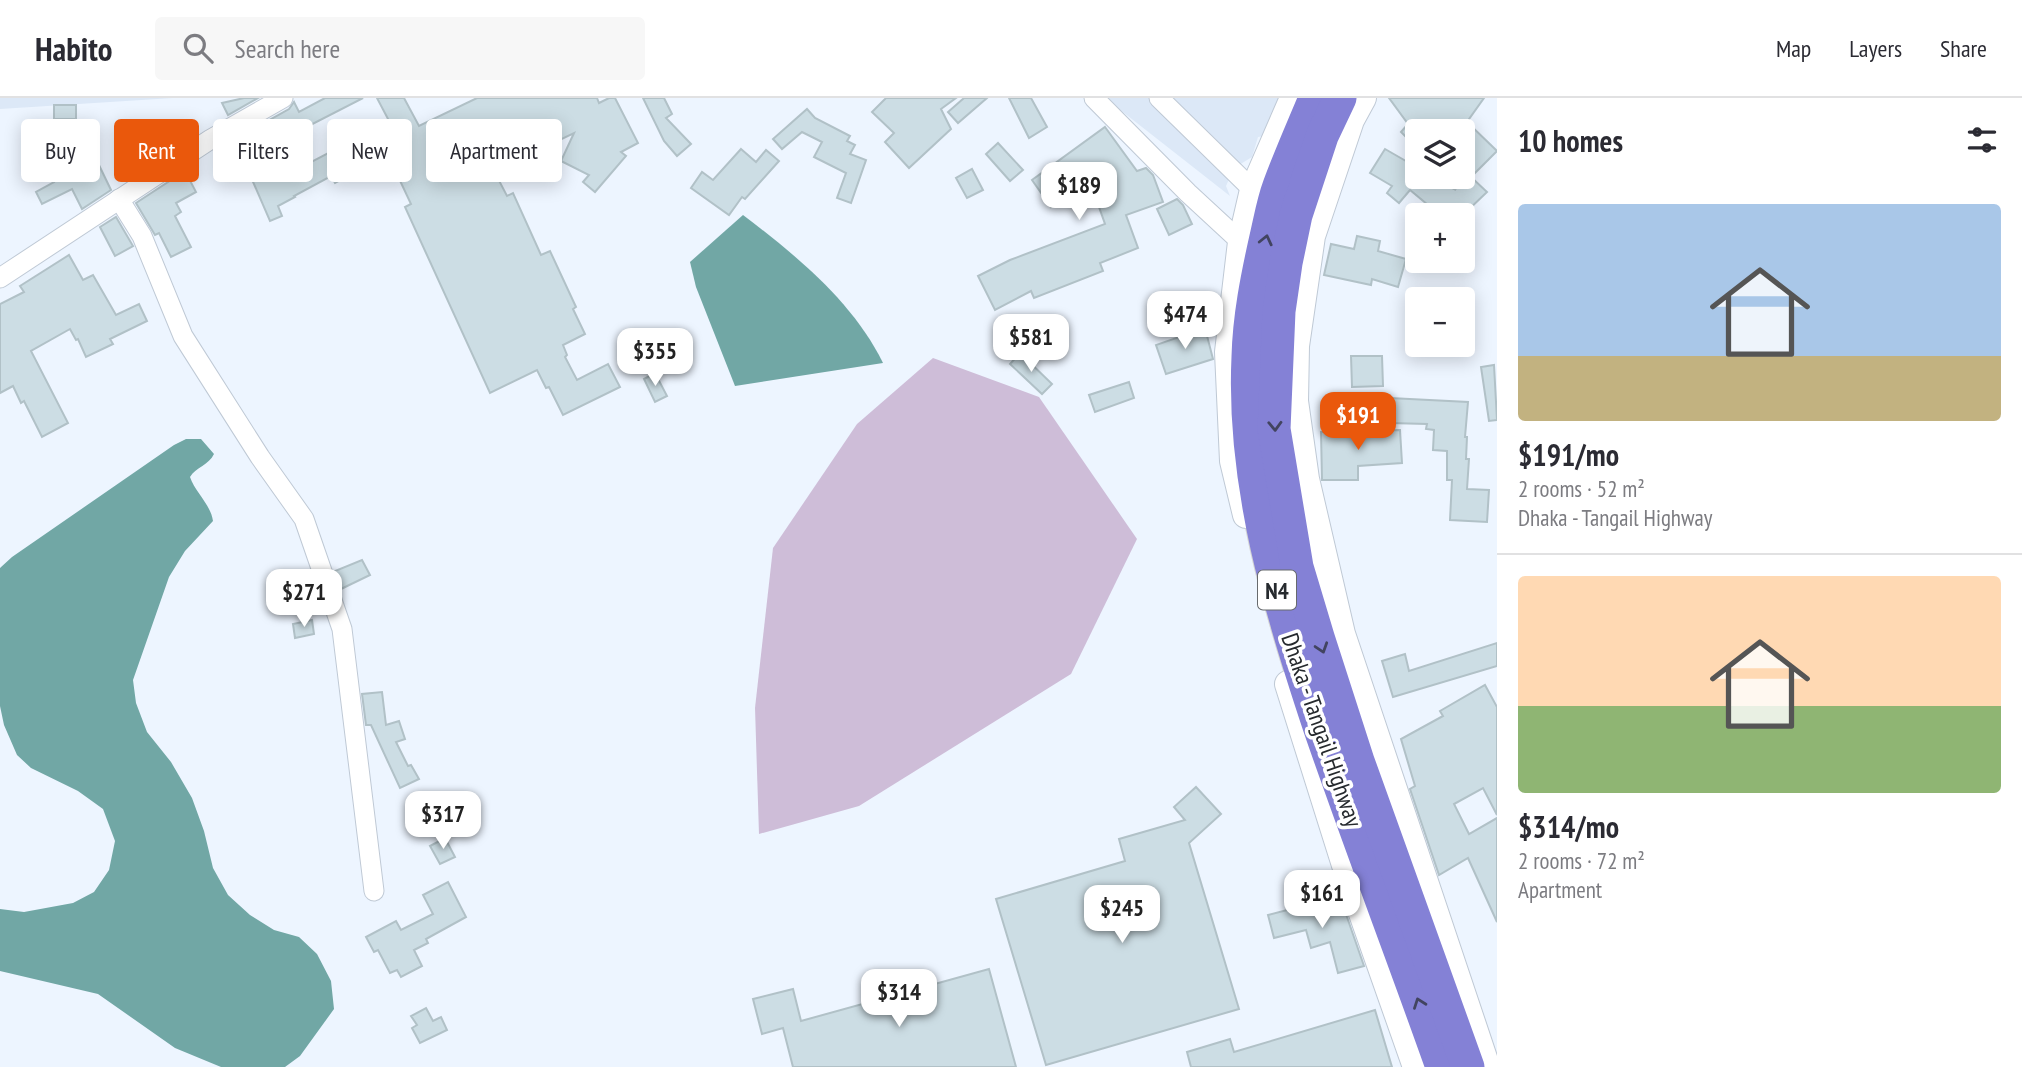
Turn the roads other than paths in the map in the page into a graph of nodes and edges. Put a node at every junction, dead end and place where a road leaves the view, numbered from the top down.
1 (282, 98) edge
2 (1094, 98) edge
3 (1159, 98) edge
4 (1293, 98) edge
5 (1315, 98) edge
6 (1340, 98) edge
7 (1363, 98) edge
8 (1253, 190) junction
9 (119, 200) junction
10 (1241, 242) junction
11 (0, 278) edge
12 (374, 891) dead end
13 (1416, 1067) edge
14 (1442, 1067) edge
15 (1468, 1067) edge
16 (1487, 1067) edge

1 - 9 street
2 - 10 street
3 - 8 street
4 - 8 main road
14 -> 5 highway, Dhaka - Tangail Highway / N4
6 -> 15 highway, Dhaka - Tangail Highway / N4
7 - 16 main road
8 - 10 main road
9 - 11 street
9 - 12 street
10 - 13 main road

